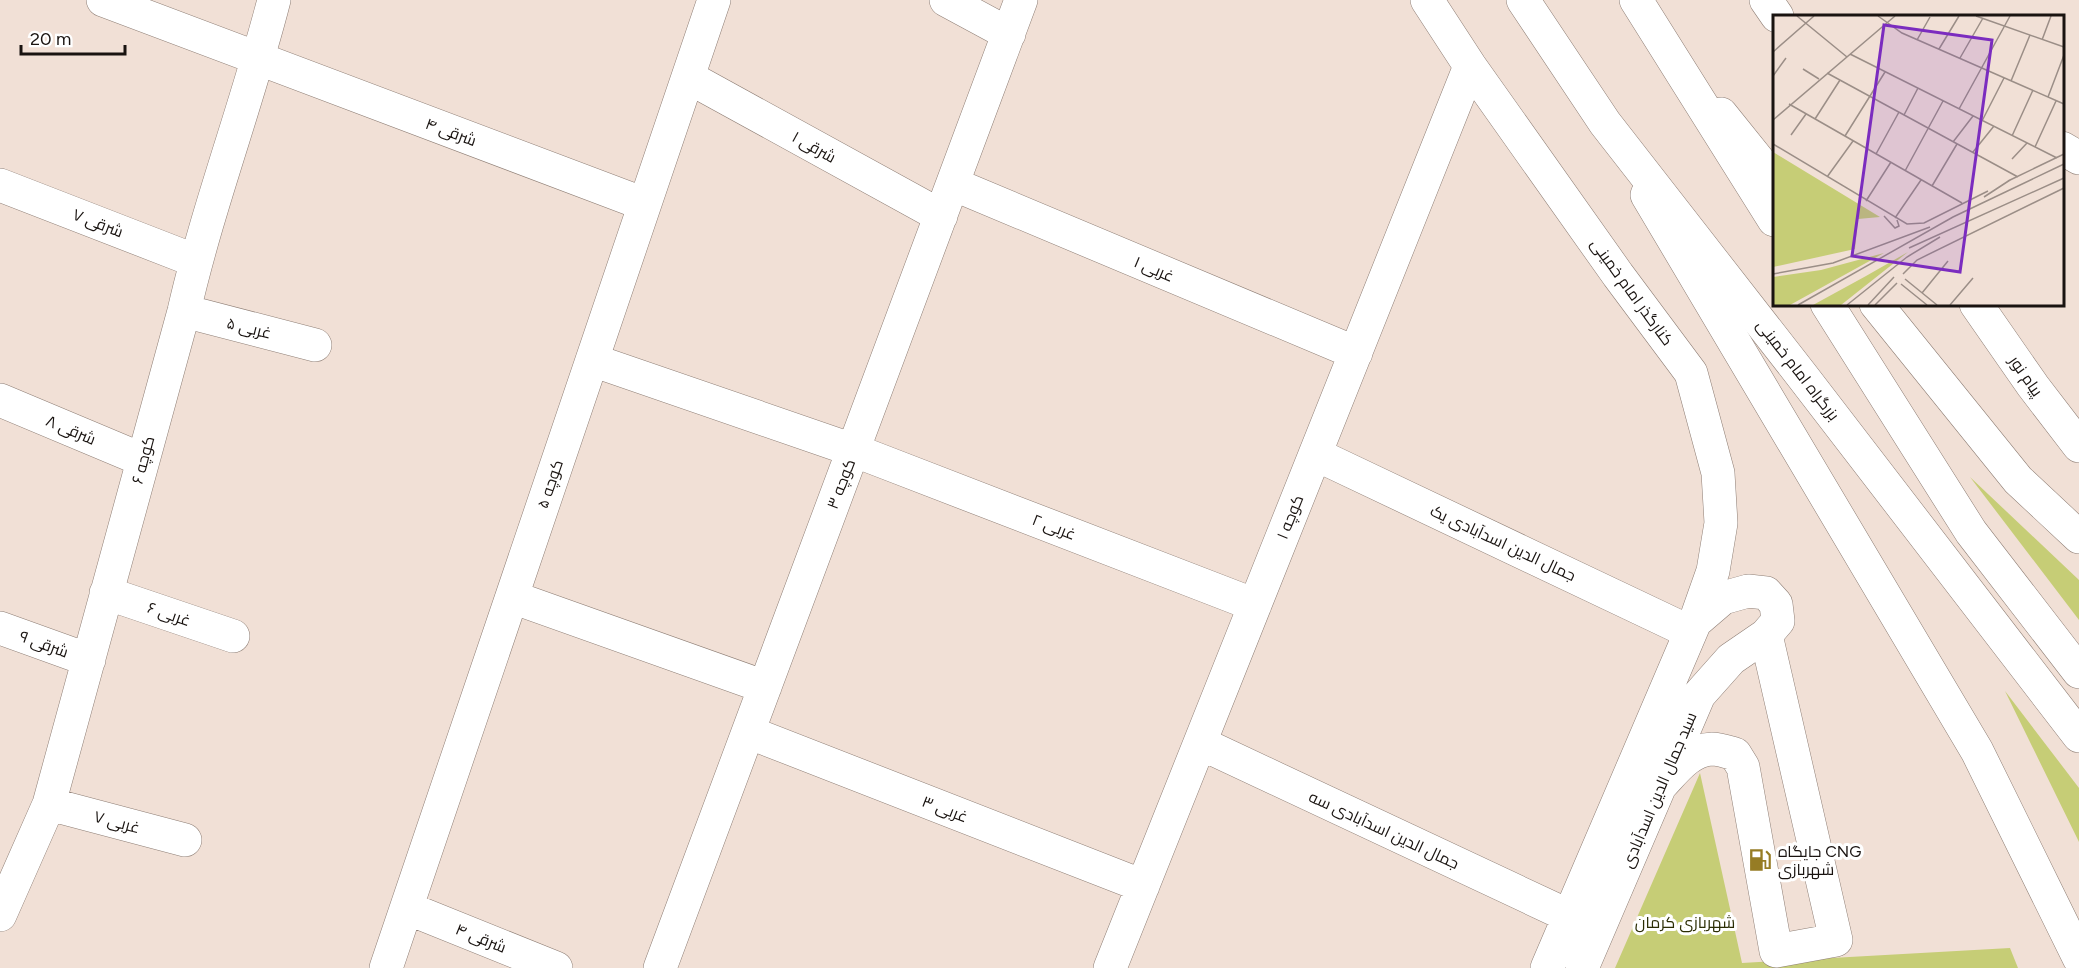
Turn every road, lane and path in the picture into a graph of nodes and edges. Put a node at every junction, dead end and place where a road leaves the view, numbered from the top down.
1 (103, 0) edge
2 (274, 0) edge
3 (714, 0) edge
4 (946, 0) edge
5 (1022, 0) edge
6 (1427, 0) edge
7 (1498, 0) edge
8 (1523, 0) edge
9 (1636, 0) edge
10 (1766, 0) edge
11 (1777, 15) edge
12 (1009, 34) junction
13 (1663, 43) junction
14 (258, 60) junction
15 (1470, 66) junction
16 (688, 77) junction
17 (1605, 123) junction
18 (2064, 149) edge
19 (2079, 158) edge
20 (1773, 179) edge
21 (953, 184) junction
22 (0, 185) edge
23 (644, 204) junction
24 (940, 216) junction
25 (1773, 218) edge
26 (196, 261) junction
27 (1828, 306) edge
28 (1878, 306) edge
29 (1977, 306) edge
30 (184, 311) junction
31 (315, 345) dead end
32 (1356, 353) junction
33 (592, 360) junction
34 (0, 400) edge
35 (2079, 446) edge
36 (853, 450) junction
37 (1315, 454) junction
38 (143, 460) junction
39 (2079, 537) edge
40 (106, 593) junction
41 (512, 597) junction
42 (1255, 605) junction
43 (1693, 627) junction
44 (0, 628) edge
45 (1766, 635) junction
46 (233, 636) dead end
47 (89, 660) junction
48 (2079, 672) edge
49 (765, 687) junction
50 (748, 732) junction
51 (2079, 736) edge
52 (1200, 743) junction
53 (1662, 784) junction
54 (49, 804) junction
55 (185, 840) dead end
56 (1143, 886) junction
57 (407, 908) junction
58 (0, 915) edge
59 (1569, 916) junction
60 (2079, 958) edge
61 (386, 968) edge
62 (556, 968) edge
63 (660, 968) edge
64 (1110, 968) edge
65 (1547, 968) edge
66 (1582, 968) edge

1 - 14 main road, شرقی ۴
2 - 14 main road, کوچه ۶
3 - 16 main road, کوچه ۵
4 - 12 main road
5 - 12 main road, کوچه ۳
6 - 15 main road, کنارگذر امام خمینی
7 - 17 main road
8 - 17 main road, بزرگراه امام خمینی
9 - 13 main road
10 - 11 main road
12 - 21 main road, کوچه ۳
13 - 20 main road
13 - 25 main road
14 - 23 main road, شرقی ۴
14 - 26 main road, کوچه ۶
15 - 32 main road, کوچه ۱
15 - 43 main road, کنارگذر امام خمینی
16 - 23 main road, کوچه ۵
16 - 24 main road, شرقی ۱
17 - 51 main road, بزرگراه امام خمینی
17 - 60 main road
18 - 19 main road
21 - 24 main road, کوچه ۳
21 - 32 main road, غربی ۱
22 - 26 main road, شرقی ۷
23 - 33 main road, کوچه ۵
24 - 36 main road, کوچه ۳
26 - 30 main road, کوچه ۶
27 - 48 main road
28 - 39 main road
29 - 35 main road, پیام نور
30 - 31 main road, غربی ۵
30 - 38 main road, کوچه ۶
32 - 37 main road, کوچه ۱
33 - 36 main road, غربی ۲
33 - 41 main road, کوچه ۵
34 - 38 main road, شرقی ۸
36 - 42 main road, غربی ۲
36 - 49 main road, کوچه ۳
37 - 42 main road, کوچه ۱
37 - 43 main road, جمال الدین اسدآبادی یک
38 - 40 main road, کوچه ۶
40 - 46 main road, غربی ۶
40 - 47 main road, کوچه ۶
41 - 49 main road
41 - 57 main road, کوچه ۵
42 - 52 main road, کوچه ۱
43 - 45 main road
43 - 59 main road, سید جمال الدین اسدآبادی
44 - 47 main road, شرقی ۹
45 - 53 main road, سید جمال الدین اسدآبادی
45 - 53 main road
47 - 54 main road, کوچه ۶
49 - 50 main road, کوچه ۳
50 - 56 main road, غربی ۳
50 - 63 main road, کوچه ۳
52 - 56 main road, کوچه ۱
52 - 59 main road, جمال الدین اسدآبادی سه
53 - 66 main road, سید جمال الدین اسدآبادی
54 - 55 main road, غربی ۷
54 - 58 main road, کوچه ۶
56 - 64 main road, کوچه ۱
57 - 61 main road, کوچه ۵
57 - 62 main road, شرقی ۴
59 - 65 main road, سید جمال الدین اسدآبادی

